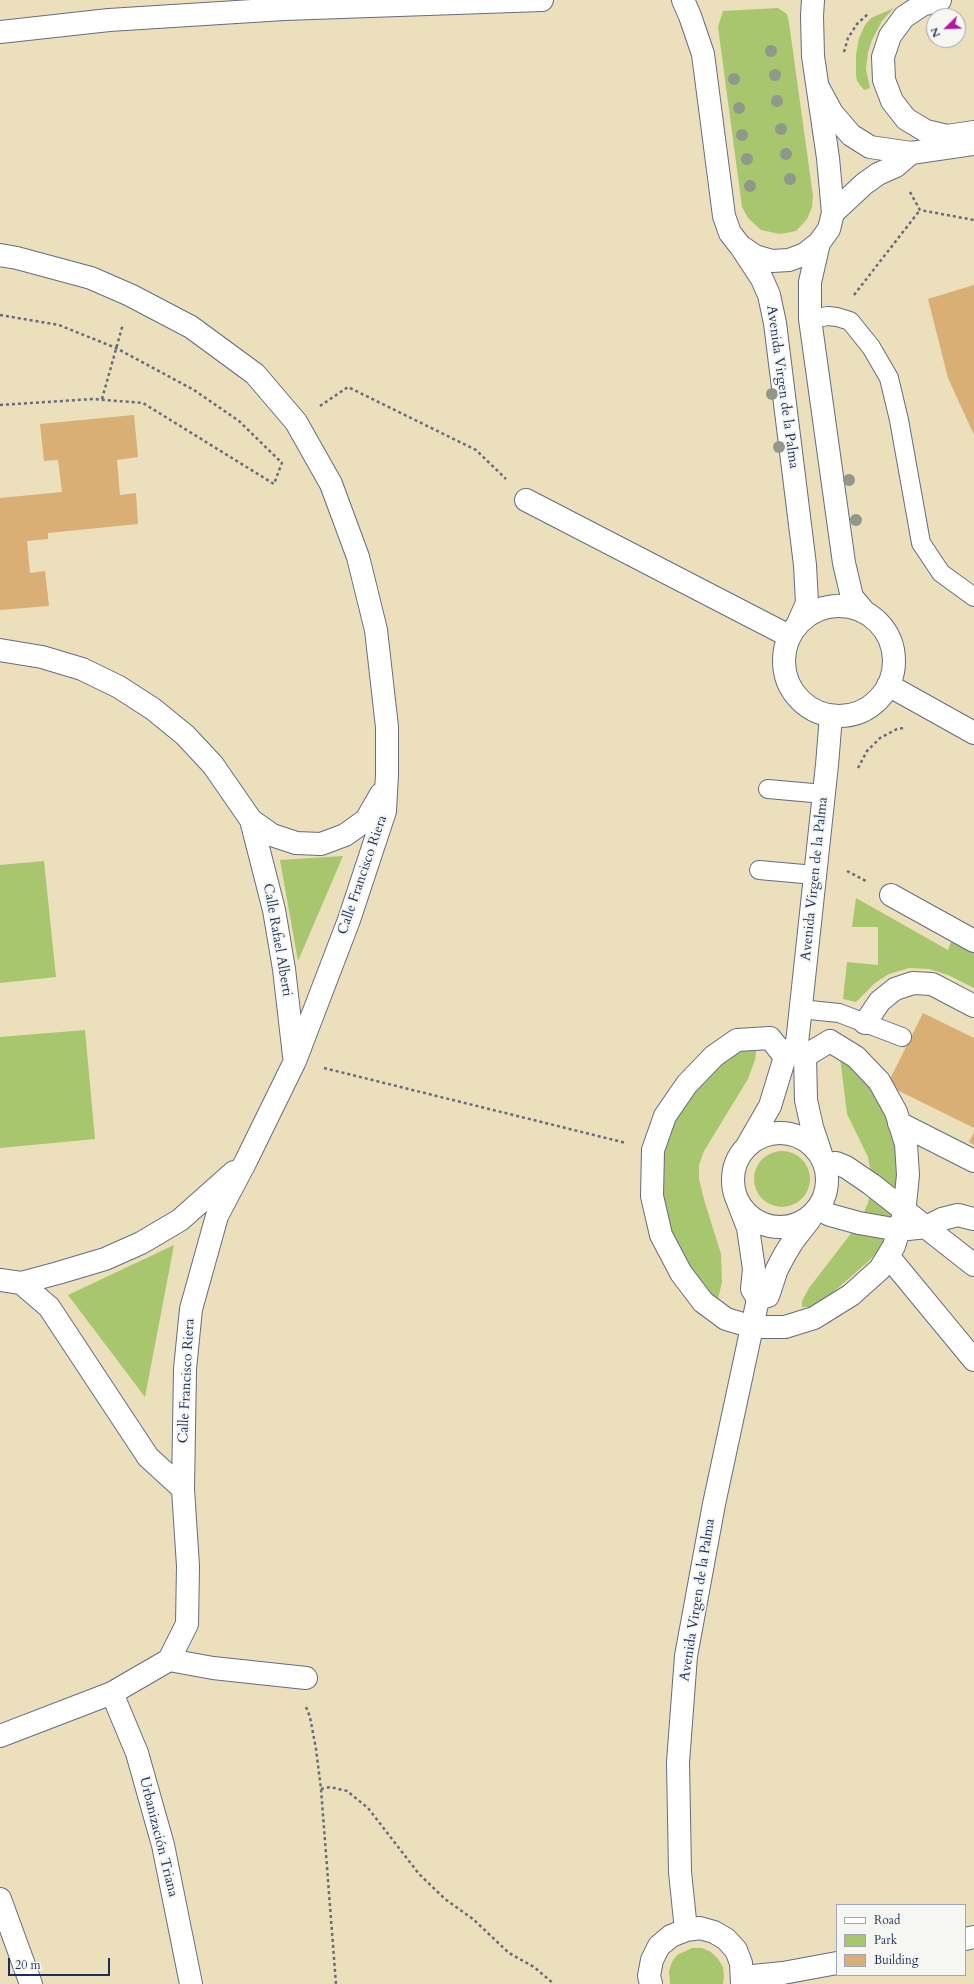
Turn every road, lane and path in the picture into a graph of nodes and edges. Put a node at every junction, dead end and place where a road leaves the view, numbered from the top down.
1 (542, 0) edge
2 (683, 0) edge
3 (813, 0) edge
4 (940, 0) edge
5 (0, 32) edge
6 (818, 87) junction
7 (974, 132) edge
8 (974, 144) edge
9 (911, 153) junction
10 (920, 210) dead end
11 (833, 213) junction
12 (819, 243) junction
13 (741, 246) junction
14 (0, 255) edge
15 (130, 296) junction
16 (0, 315) edge
17 (837, 317) junction
18 (810, 319) junction
19 (116, 348) junction
20 (102, 399) dead end
21 (282, 463) dead end
22 (526, 500) dead end
23 (974, 597) edge
24 (863, 610) junction
25 (794, 629) junction
26 (0, 650) edge
27 (888, 686) junction
28 (927, 708) junction
29 (831, 716) junction
30 (974, 733) edge
31 (858, 768) dead end
32 (387, 774) junction
33 (768, 789) dead end
34 (824, 794) junction
35 (251, 820) junction
36 (759, 870) dead end
37 (815, 875) junction
38 (891, 895) dead end
39 (974, 942) edge
40 (974, 1006) edge
41 (800, 1009) junction
42 (866, 1023) junction
43 (902, 1037) dead end
44 (796, 1052) junction
45 (295, 1061) junction
46 (338, 1071) dead end
47 (899, 1123) junction
48 (631, 1144) dead end
49 (747, 1146) junction
50 (246, 1161) junction
51 (824, 1161) junction
52 (974, 1161) edge
53 (738, 1202) junction
54 (816, 1212) junction
55 (974, 1219) edge
56 (902, 1220) junction
57 (926, 1227) junction
58 (888, 1256) junction
59 (974, 1265) edge
60 (10, 1282) edge
61 (758, 1299) junction
62 (753, 1327) junction
63 (974, 1360) edge
64 (183, 1489) junction
65 (169, 1660) junction
66 (306, 1678) joint
67 (112, 1693) junction
68 (0, 1736) edge
69 (321, 1789) junction
70 (0, 1899) edge
71 (686, 1930) junction
72 (836, 1963) edge
73 (742, 1981) edge
74 (31, 1984) edge
75 (191, 1984) edge
76 (336, 1984) edge
77 (554, 1984) edge
78 (651, 1984) edge

1 - 5 main road
2 - 13 main road, Avenida Virgen de la Palma
3 - 6 main road
4 - 7 main road
6 - 9 main road
6 - 11 main road
8 - 9 main road
9 - 11 main road
10 - 17 path
11 - 12 main road
12 - 13 main road
12 - 18 main road
13 - 25 main road, Avenida Virgen de la Palma
14 - 15 main road, Calle Francisco Riera
15 - 19 path
15 - 32 main road, Calle Francisco Riera
16 - 19 path
17 - 18 lane
17 - 23 lane
18 - 24 main road
19 - 20 path
19 - 21 path
22 - 25 main road
24 - 25 main road
24 - 27 main road
25 - 29 main road
26 - 35 main road, Calle Rafael Alberti
27 - 28 main road
27 - 29 main road
28 - 30 main road
28 - 31 path
29 - 34 main road, Avenida Virgen de la Palma
32 - 35 main road, Calle Rafael Alberti
32 - 45 main road, Calle Francisco Riera
33 - 34 lane
34 - 37 main road, Avenida Virgen de la Palma
35 - 45 main road, Calle Rafael Alberti
36 - 37 lane
37 - 41 main road, Avenida Virgen de la Palma
38 - 39 main road
40 - 42 main road
41 - 42 lane
41 - 44 main road, Avenida Virgen de la Palma
42 - 43 lane
44 - 47 main road
44 - 49 main road, Avenida Virgen de la Palma
44 - 51 main road, Avenida Virgen de la Palma
44 - 62 main road
45 - 50 main road, Calle Francisco Riera
46 - 48 path
47 - 52 main road
47 - 56 main road
49 - 51 main road
49 - 53 main road
50 - 60 main road
50 - 64 main road, Calle Francisco Riera
51 - 54 main road
51 - 56 main road
53 - 54 main road
53 - 61 main road, Avenida Virgen de la Palma
54 - 56 main road
54 - 61 main road
55 - 57 main road
56 - 57 main road
56 - 58 main road
57 - 59 main road
58 - 62 main road
58 - 63 main road
60 - 64 main road
61 - 62 main road, Avenida Virgen de la Palma
62 - 71 main road, Avenida Virgen de la Palma
64 - 65 main road, Calle Francisco Riera
65 - 66 main road
65 - 67 main road
66 - 69 path
67 - 68 main road
67 - 75 main road, Urbanización Triana
69 - 76 path
69 - 77 path
70 - 74 main road
71 - 73 main road
71 - 78 main road
72 - 73 main road

